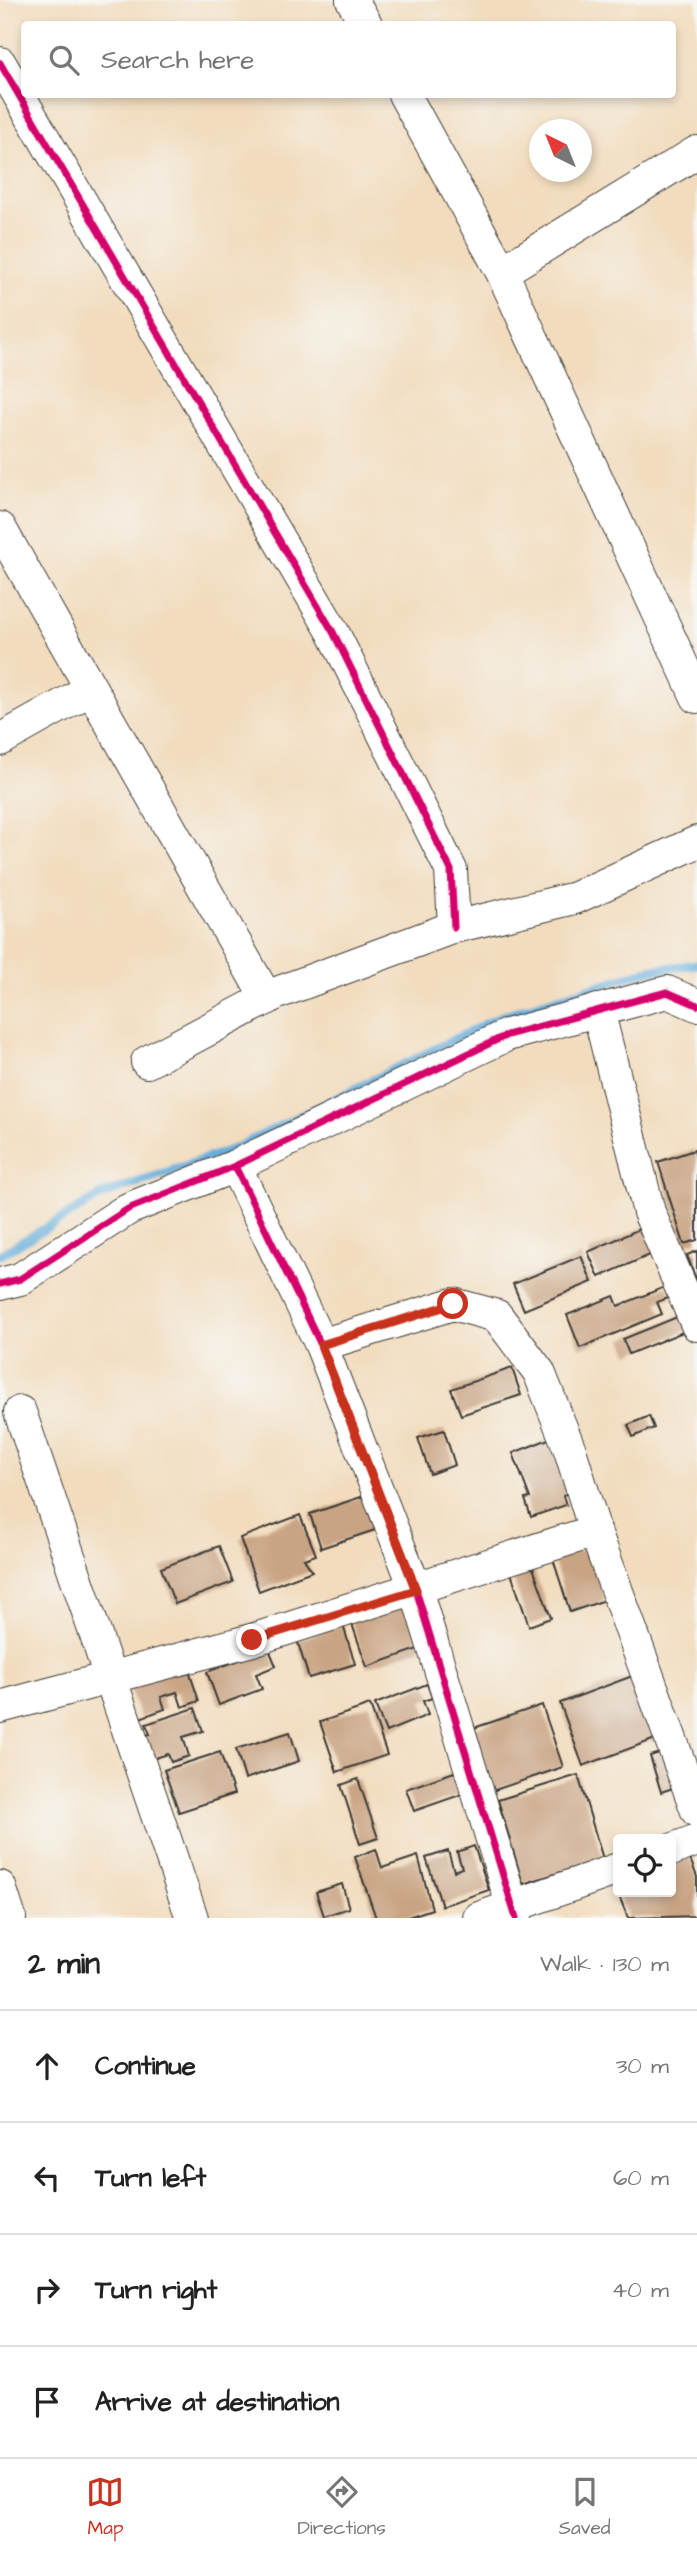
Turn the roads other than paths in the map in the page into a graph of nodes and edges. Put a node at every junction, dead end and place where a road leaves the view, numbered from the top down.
1 (352, 0) edge
2 (364, 21) edge
3 (0, 63) edge
4 (406, 98) edge
5 (697, 152) edge
6 (502, 272) junction
7 (0, 528) edge
8 (91, 689) junction
9 (697, 696) edge
10 (0, 740) edge
11 (697, 842) edge
12 (454, 927) junction
13 (267, 999) junction
14 (697, 1004) edge
15 (598, 1010) junction
16 (147, 1062) dead end
17 (235, 1166) junction
18 (0, 1284) edge
19 (697, 1325) edge
20 (321, 1345) junction
21 (20, 1412) dead end
22 (595, 1531) junction
23 (416, 1590) junction
24 (110, 1677) junction
25 (0, 1707) edge
26 (697, 1811) edge
27 (697, 1840) edge
28 (676, 1848) edge
29 (613, 1871) edge
30 (0, 1887) edge
31 (514, 1913) edge
32 (10, 1918) edge
33 (192, 1918) edge
34 (479, 1918) edge

1 - 2 street
3 - 12 street
4 - 6 street
5 - 6 street
6 - 9 street
7 - 8 street
8 - 10 street
8 - 13 street
11 - 12 street
12 - 13 street
13 - 16 street
14 - 15 street
15 - 17 street
15 - 19 street
17 - 18 street
17 - 20 street
20 - 22 street
20 - 23 street
21 - 24 street
22 - 23 street
22 - 26 street
23 - 24 street
23 - 31 street
24 - 25 street
24 - 33 street
27 - 28 street
29 - 31 street
30 - 32 street
31 - 34 street

